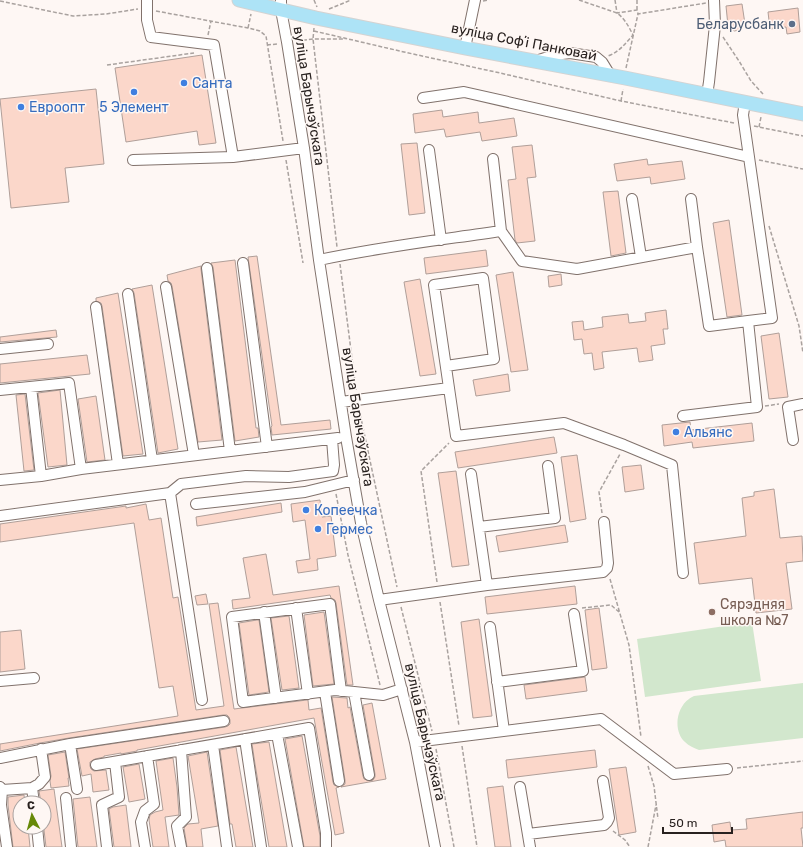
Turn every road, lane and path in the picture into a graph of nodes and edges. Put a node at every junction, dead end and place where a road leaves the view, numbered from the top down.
1 (239, 0) edge
2 (351, 0) edge
3 (475, 0) edge
4 (579, 0) edge
5 (615, 0) edge
6 (637, 0) edge
7 (0, 1) edge
8 (714, 1) edge
9 (147, 5) edge
10 (281, 5) edge
11 (637, 10) junction
12 (324, 12) dead end
13 (617, 13) junction
14 (638, 14) junction
15 (211, 21) junction
16 (715, 25) junction
17 (314, 30) dead end
18 (633, 35) junction
19 (347, 39) junction
20 (207, 44) junction
21 (465, 48) junction
22 (605, 57) dead end
23 (159, 58) junction
24 (160, 62) dead end
25 (107, 65) dead end
26 (624, 78) junction
27 (707, 95) junction
28 (423, 98) dead end
29 (621, 101) junction
30 (744, 102) junction
31 (762, 105) junction
32 (803, 114) edge
33 (744, 125) junction
34 (759, 127) junction
35 (803, 136) edge
36 (304, 148) junction
37 (429, 150) dead end
38 (285, 151) junction
39 (233, 157) junction
40 (752, 158) junction
41 (493, 159) dead end
42 (133, 160) dead end
43 (803, 169) edge
44 (632, 199) dead end
45 (691, 199) dead end
46 (768, 222) dead end
47 (501, 231) junction
48 (441, 240) junction
49 (697, 247) junction
50 (339, 256) junction
51 (641, 257) junction
52 (320, 260) junction
53 (243, 263) dead end
54 (303, 263) dead end
55 (206, 268) dead end
56 (166, 287) dead end
57 (128, 294) dead end
58 (96, 307) dead end
59 (748, 321) junction
60 (48, 344) dead end
61 (0, 349) edge
62 (803, 353) edge
63 (446, 366) junction
64 (31, 386) junction
65 (449, 388) junction
66 (0, 390) edge
67 (358, 401) junction
68 (341, 402) junction
69 (803, 404) edge
70 (684, 416) dead end
71 (456, 436) junction
72 (346, 437) junction
73 (332, 439) junction
74 (793, 440) dead end
75 (624, 445) junction
76 (267, 447) junction
77 (230, 451) junction
78 (194, 455) junction
79 (152, 460) junction
80 (118, 464) junction
81 (548, 466) dead end
82 (81, 469) junction
83 (472, 474) dead end
84 (41, 476) junction
85 (0, 480) edge
86 (354, 480) junction
87 (335, 485) junction
88 (170, 493) junction
89 (196, 504) dead end
90 (0, 516) edge
91 (604, 522) joint
92 (479, 527) junction
93 (606, 568) junction
94 (683, 573) dead end
95 (487, 585) junction
96 (439, 592) junction
97 (399, 598) junction
98 (379, 600) junction
99 (296, 608) junction
100 (264, 612) junction
101 (574, 614) joint
102 (620, 614) junction
103 (490, 627) dead end
104 (34, 678) dead end
105 (0, 681) edge
106 (498, 682) junction
107 (402, 689) junction
108 (341, 691) junction
109 (324, 692) junction
110 (354, 692) junction
111 (308, 694) junction
112 (383, 695) junction
113 (276, 698) junction
114 (202, 700) dead end
115 (224, 721) dead end
116 (504, 731) junction
117 (277, 734) junction
118 (460, 736) junction
119 (245, 739) junction
120 (434, 740) junction
121 (415, 742) junction
122 (70, 744) junction
123 (213, 745) junction
124 (41, 749) junction
125 (181, 750) junction
126 (642, 751) junction
127 (147, 756) junction
128 (0, 758) edge
129 (803, 761) edge
130 (115, 762) junction
131 (96, 765) dead end
132 (727, 769) joint
133 (369, 775) dead end
134 (339, 781) dead end
135 (603, 781) dead end
136 (520, 787) dead end
137 (1, 788) edge
138 (32, 788) junction
139 (77, 789) dead end
140 (33, 795) edge
141 (66, 798) dead end
142 (656, 803) junction
143 (658, 819) dead end
144 (604, 825) junction
145 (528, 834) junction
146 (38, 835) edge
147 (7, 847) edge
148 (39, 847) edge
149 (71, 847) edge
150 (107, 847) edge
151 (145, 847) edge
152 (181, 847) edge
153 (228, 847) edge
154 (262, 847) edge
155 (298, 847) edge
156 (326, 847) edge
157 (435, 847) edge
158 (454, 847) edge
159 (477, 847) edge
160 (530, 847) edge
161 (630, 847) edge
162 (648, 847) edge

1 - 10 main road, вуліца Софʼі Панковай
2 - 12 path
3 - 21 street
4 - 13 path
5 - 13 path
6 - 11 path
7 - 9 path
8 - 14 path
8 - 16 street
9 - 15 path
9 - 20 street
10 - 21 main road, вуліца Софʼі Панковай
10 - 36 street, вуліца Барычэўскага
11 - 13 path
11 - 14 path
13 - 18 path
14 - 18 path
15 - 20 path
15 - 38 path
16 - 27 street
16 - 31 path
17 - 19 path
18 - 22 path
18 - 26 path
19 - 29 path
19 - 50 path
20 - 23 path
20 - 39 street
21 - 26 main road, вуліца Софʼі Панковай
23 - 24 path
23 - 25 path
26 - 27 main road, вуліца Софʼі Панковай
26 - 29 path
27 - 30 main road, вуліца Софʼі Панковай
28 - 40 street
29 - 33 path
30 - 31 main road, вуліца Софʼі Панковай
30 - 33 street
31 - 32 main road, вуліца Софʼі Панковай
31 - 34 path
33 - 34 path
33 - 40 street
34 - 35 path
36 - 38 street
36 - 52 street, вуліца Барычэўскага
37 - 48 street
38 - 39 street
38 - 54 path
39 - 42 street
40 - 43 path
40 - 59 street
41 - 47 street
44 - 51 street
45 - 49 street
46 - 62 path
47 - 48 street
47 - 51 street
48 - 50 street
49 - 51 street
49 - 59 street
50 - 52 street
50 - 67 path
52 - 68 street, вуліца Барычэўскага
53 - 76 street
55 - 77 street
56 - 78 street
57 - 79 street
58 - 80 street
59 - 70 street
60 - 61 street
63 - 63 street
63 - 65 street
64 - 66 street
64 - 82 street
64 - 84 street
65 - 67 street
65 - 71 street
67 - 68 street
67 - 97 path
68 - 72 street, вуліца Барычэўскага
69 - 74 street
71 - 75 street
71 - 96 path
72 - 73 street
72 - 86 street, вуліца Барычэўскага
73 - 76 street
73 - 88 street
75 - 91 path
75 - 94 street
76 - 77 street
77 - 78 street
78 - 79 street
79 - 80 street
80 - 82 street
81 - 92 street
82 - 84 street
83 - 92 street
84 - 85 street
86 - 87 street
86 - 98 street, вуліца Барычэўскага
87 - 89 street
87 - 112 path
88 - 90 street
88 - 114 street
91 - 93 street
92 - 95 street
93 - 95 street
93 - 102 path
95 - 96 street
96 - 97 street
96 - 118 path
97 - 98 street
97 - 120 path
98 - 107 street, вуліца Барычэўскага
99 - 100 street
99 - 108 street
99 - 111 street
100 - 113 street
100 - 113 street
101 - 102 path
101 - 106 street
102 - 126 path
103 - 106 street
104 - 105 street
106 - 116 street
107 - 112 street
107 - 121 street, вуліца Барычэўскага
108 - 109 street
108 - 110 street
109 - 111 street
109 - 134 street
110 - 112 street
110 - 133 street
111 - 113 street
115 - 122 street
116 - 118 street
116 - 126 street
117 - 119 street
117 - 155 street
117 - 156 street
118 - 120 street
118 - 159 path
119 - 123 street
119 - 154 street
120 - 121 street
120 - 158 path
121 - 157 street, вуліца Барычэўскага
122 - 124 street
122 - 139 street
123 - 125 street
123 - 153 street
124 - 128 street
124 - 138 street
125 - 127 street
125 - 152 street
126 - 132 street
126 - 142 path
127 - 130 street
127 - 151 street
129 - 132 path
130 - 131 street
130 - 150 street
135 - 144 street
136 - 145 street
137 - 138 street
137 - 147 street
138 - 140 street
141 - 149 street
142 - 143 path
142 - 162 path
144 - 145 street
144 - 161 path
145 - 160 street
146 - 148 street

